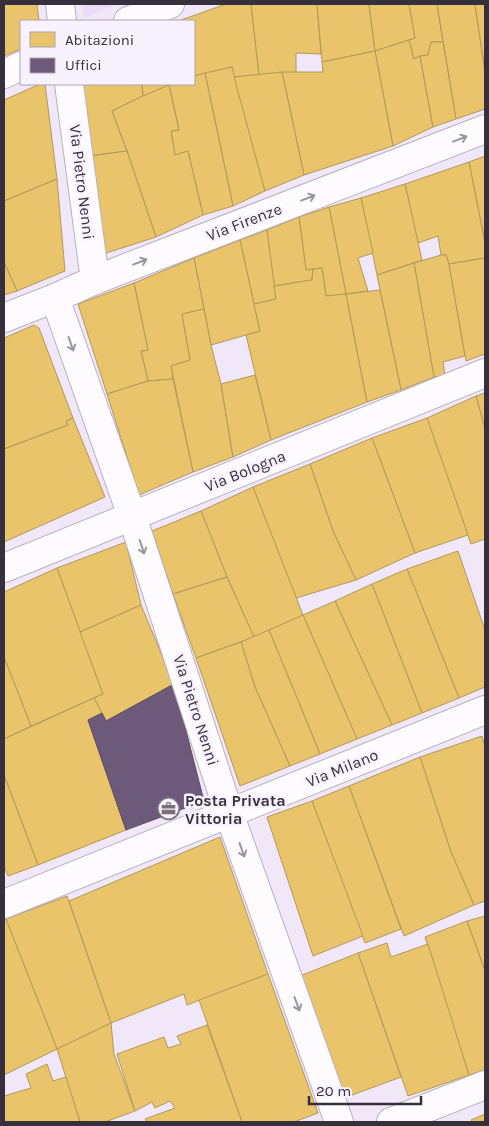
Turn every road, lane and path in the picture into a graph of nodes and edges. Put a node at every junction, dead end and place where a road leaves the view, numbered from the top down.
1 (60, 4) edge
2 (170, 4) edge
3 (62, 20) edge
4 (130, 20) edge
5 (20, 66) edge
6 (4, 74) edge
7 (69, 85) edge
8 (485, 129) edge
9 (95, 280) junction
10 (55, 298) junction
11 (4, 318) edge
12 (485, 373) edge
13 (132, 516) junction
14 (4, 568) edge
15 (485, 710) edge
16 (229, 813) junction
17 (4, 904) edge
18 (485, 1085) edge
19 (339, 1122) edge
20 (391, 1122) edge

1 - 3 street
2 - 4 street
5 - 6 street
7 - 9 street, Via Pietro Nenni
9 -> 8 street, Via Firenze
9 - 10 street, Via Firenze
10 - 11 street, Via Firenze
10 -> 13 street, Via Pietro Nenni
12 - 13 street, Via Bologna
13 - 14 street, Via Bologna
13 -> 16 street, Via Pietro Nenni
15 - 16 street, Via Milano
16 - 17 street, Via Milano
16 -> 19 street, Via Pietro Nenni
18 - 20 street

